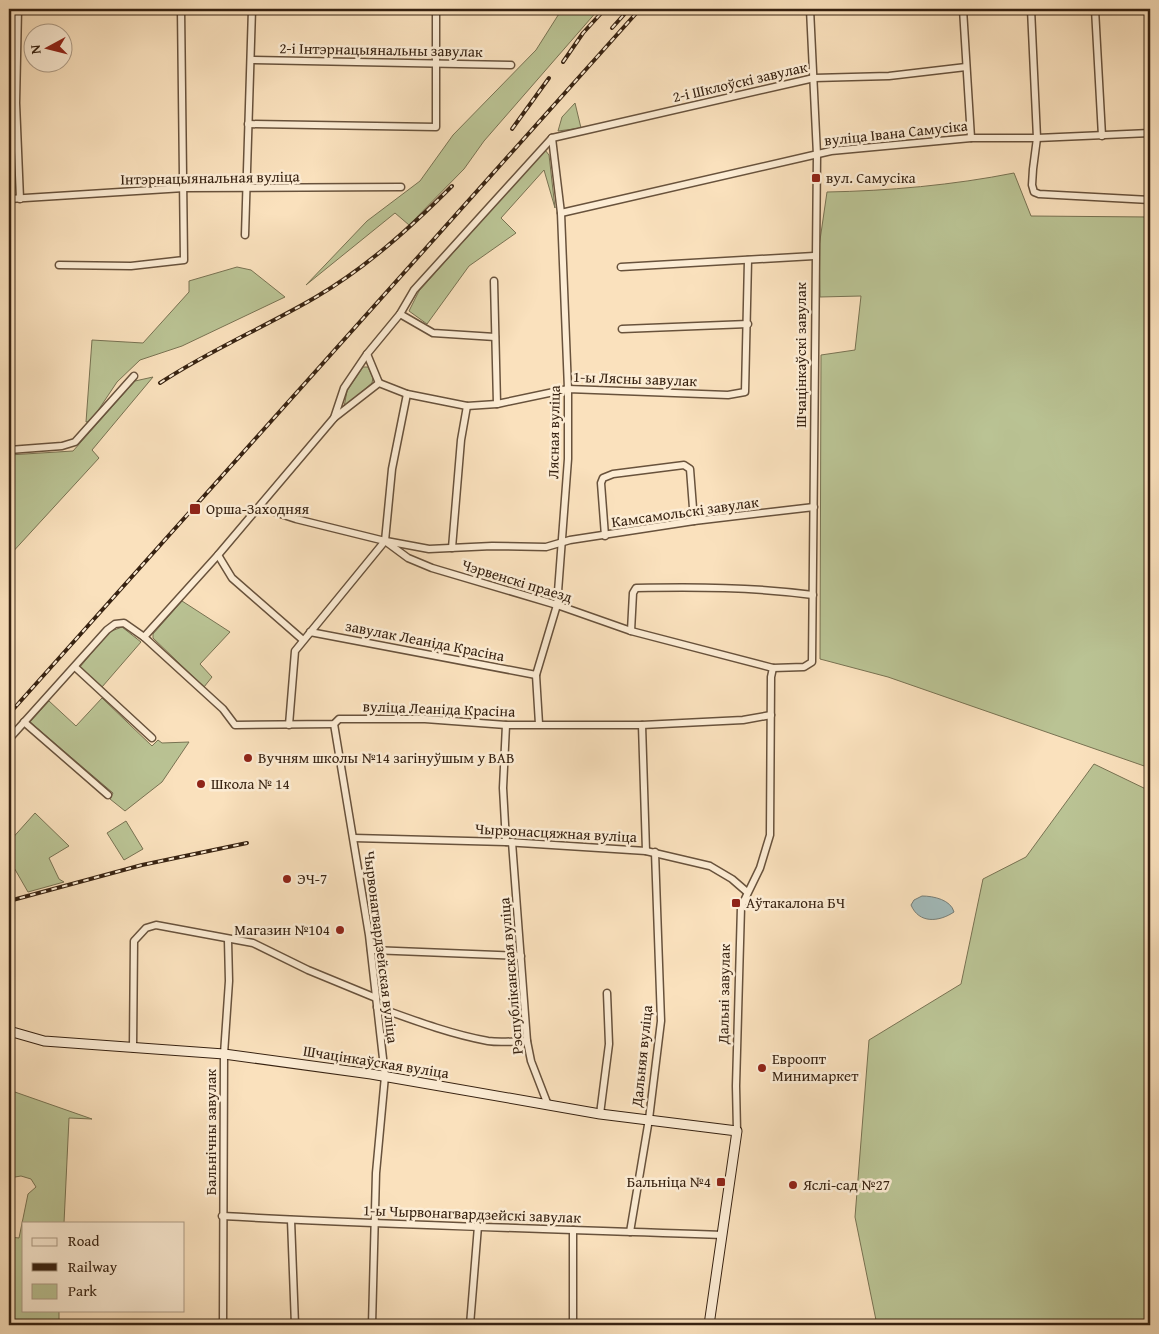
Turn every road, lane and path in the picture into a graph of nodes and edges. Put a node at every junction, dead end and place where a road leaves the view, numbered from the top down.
1 (18, 9) edge
2 (181, 9) edge
3 (252, 9) edge
4 (436, 9) edge
5 (810, 9) edge
6 (963, 9) edge
7 (1031, 9) edge
8 (1095, 9) edge
9 (251, 60) junction
10 (12, 61) edge
11 (437, 62) junction
12 (511, 65) dead end
13 (966, 67) junction
14 (814, 78) junction
15 (12, 103) edge
16 (248, 124) junction
17 (1150, 133) edge
18 (1102, 136) junction
19 (552, 138) junction
20 (971, 138) junction
21 (1037, 138) junction
22 (817, 155) junction
23 (401, 187) dead end
24 (184, 188) junction
25 (247, 188) junction
26 (9, 199) edge
27 (20, 199) junction
28 (1150, 200) edge
29 (561, 213) junction
30 (245, 235) dead end
31 (814, 256) junction
32 (748, 260) junction
33 (59, 265) dead end
34 (621, 267) dead end
35 (494, 280) dead end
36 (400, 314) junction
37 (748, 324) junction
38 (622, 329) dead end
39 (495, 337) junction
40 (367, 354) junction
41 (134, 376) dead end
42 (379, 383) junction
43 (568, 389) junction
44 (407, 394) junction
45 (497, 404) junction
46 (467, 406) junction
47 (334, 418) junction
48 (9, 450) edge
49 (259, 507) junction
50 (814, 507) junction
51 (694, 521) junction
52 (605, 536) junction
53 (385, 540) junction
54 (560, 544) junction
55 (452, 548) junction
56 (218, 555) junction
57 (813, 595) junction
58 (557, 605) junction
59 (631, 631) junction
60 (310, 632) junction
61 (144, 637) junction
62 (303, 640) junction
63 (75, 667) junction
64 (774, 668) junction
65 (536, 674) junction
66 (771, 715) junction
67 (24, 722) junction
68 (334, 724) junction
69 (539, 724) junction
70 (289, 725) junction
71 (506, 725) junction
72 (642, 725) junction
73 (152, 738) dead end
74 (9, 739) edge
75 (108, 794) dead end
76 (354, 838) junction
77 (509, 842) junction
78 (646, 851) junction
79 (656, 852) junction
80 (747, 892) junction
81 (228, 940) junction
82 (371, 950) junction
83 (521, 956) junction
84 (607, 993) dead end
85 (376, 998) junction
86 (377, 1007) junction
87 (9, 1031) edge
88 (527, 1042) junction
89 (133, 1048) junction
90 (224, 1054) junction
91 (385, 1076) junction
92 (548, 1105) junction
93 (600, 1114) junction
94 (648, 1119) junction
95 (737, 1131) junction
96 (222, 1216) junction
97 (291, 1220) junction
98 (374, 1224) junction
99 (478, 1226) junction
100 (573, 1230) junction
101 (630, 1232) junction
102 (722, 1235) junction
103 (223, 1325) edge
104 (295, 1325) edge
105 (372, 1325) edge
106 (470, 1325) edge
107 (573, 1325) edge
108 (709, 1325) edge

1 - 10 street
2 - 24 street
3 - 9 street
4 - 11 street
5 - 14 street, Шчацінкаўскі завулак
6 - 13 street
7 - 21 street
8 - 18 street
9 - 11 street, 2-і Інтэрнацыянальны завулак
9 - 16 street
10 - 15 street
11 - 12 street, 2-і Інтэрнацыянальны завулак
11 - 16 street
13 - 14 street, 2-і Шклоўскі завулак
13 - 20 street
14 - 19 street, 2-і Шклоўскі завулак
14 - 22 street, Шчацінкаўскі завулак
15 - 27 street
16 - 25 street
17 - 18 street, вуліца Івана Самусіка
18 - 21 street, вуліца Івана Самусіка
19 - 29 street, Лясная вуліца
19 - 36 street
20 - 21 street, вуліца Івана Самусіка
20 - 22 street, вуліца Івана Самусіка
21 - 28 street
22 - 29 street, вуліца Івана Самусіка
22 - 31 street, Шчацінкаўскі завулак
23 - 25 street, Інтэрнацыянальная вуліца
24 - 25 street, Інтэрнацыянальная вуліца
24 - 27 street, Інтэрнацыянальная вуліца
24 - 33 street
25 - 30 street
26 - 27 street, Інтэрнацыянальная вуліца
29 - 43 street, Лясная вуліца
31 - 32 street
31 - 50 street, Шчацінкаўскі завулак
32 - 34 street
32 - 37 street
35 - 39 street
36 - 39 street
36 - 40 street
37 - 38 street
37 - 43 street, 1-ы Лясны завулак
39 - 45 street
40 - 42 street
40 - 47 street
41 - 48 street
42 - 44 street, 1-ы Лясны завулак
42 - 47 street
43 - 45 street, 1-ы Лясны завулак
43 - 54 street, Лясная вуліца
44 - 46 street, 1-ы Лясны завулак
44 - 53 street
45 - 46 street, 1-ы Лясны завулак
46 - 55 street
47 - 49 street
49 - 53 street, Чэрвенскі праезд
49 - 56 street
50 - 51 street, Камсамольскі завулак
50 - 57 street, Шчацінкаўскі завулак
51 - 52 street, Камсамольскі завулак
51 - 52 street
52 - 54 street, Камсамольскі завулак
53 - 55 street, Камсамольскі завулак
53 - 58 street, Чэрвенскі праезд
53 - 60 street, завулак Леаніда Красіна
54 - 55 street, Камсамольскі завулак
54 - 58 street, Лясная вуліца
56 - 61 street
56 - 62 street
57 - 59 street
57 - 64 street, Шчацінкаўскі завулак
58 - 59 street, Чэрвенскі праезд
58 - 65 street, Лясная вуліца
59 - 64 street, Чэрвенскі праезд
60 - 62 street, завулак Леаніда Красіна
60 - 65 street, завулак Леаніда Красіна
61 - 63 street, вуліца Леаніда Красіна
61 - 70 street, вуліца Леаніда Красіна
62 - 70 street, завулак Леаніда Красіна
63 - 67 street, вуліца Леаніда Красіна
63 - 73 street
64 - 66 street, Дальні завулак
65 - 69 street, Лясная вуліца
66 - 72 street, вуліца Леаніда Красіна
66 - 80 street, Дальні завулак
67 - 74 street, вуліца Леаніда Красіна
67 - 75 street
68 - 70 street, вуліца Леаніда Красіна
68 - 71 street, вуліца Леаніда Красіна
68 - 76 street, Чырвонагвардзейская вуліца
69 - 71 street, вуліца Леаніда Красіна
69 - 72 street, вуліца Леаніда Красіна
71 - 77 street, Рэспубліканская вуліца
72 - 78 street
76 - 77 street, Чырвонасцяжная вуліца
76 - 82 street, Чырвонагвардзейская вуліца
77 - 78 street, Чырвонасцяжная вуліца
77 - 83 street, Рэспубліканская вуліца
78 - 79 street, Чырвонасцяжная вуліца
79 - 80 street, Чырвонасцяжная вуліца
79 - 94 street, Дальняя вуліца
80 - 95 street, Дальні завулак
81 - 85 street
81 - 89 street
81 - 90 street, Бальнічны завулак
82 - 83 street
82 - 85 street, Чырвонагвардзейская вуліца
83 - 88 street, Рэспубліканская вуліца
84 - 93 street
85 - 86 street, Чырвонагвардзейская вуліца
86 - 88 street
86 - 91 street, Чырвонагвардзейская вуліца
87 - 89 street, Шчацінкаўская вуліца
88 - 92 street, Рэспубліканская вуліца
89 - 90 street, Шчацінкаўская вуліца
90 - 91 street, Шчацінкаўская вуліца
90 - 96 street, Бальнічны завулак
91 - 92 street, Шчацінкаўская вуліца
91 - 98 street, Чырвонагвардзейская вуліца
92 - 93 street, Шчацінкаўская вуліца
93 - 94 street, Шчацінкаўская вуліца
94 - 95 street, Шчацінкаўская вуліца
94 - 101 street, Дальняя вуліца
95 - 102 street, Дальні завулак
96 - 97 street, 1-ы Чырвонагвардзейскі завулак
96 - 103 street, Бальнічны завулак
97 - 98 street, 1-ы Чырвонагвардзейскі завулак
97 - 104 street
98 - 99 street, 1-ы Чырвонагвардзейскі завулак
98 - 105 street, Чырвонагвардзейская вуліца
99 - 100 street, 1-ы Чырвонагвардзейскі завулак
99 - 106 street
100 - 101 street, 1-ы Чырвонагвардзейскі завулак
100 - 107 street
101 - 102 street, 1-ы Чырвонагвардзейскі завулак
102 - 108 street, Дальні завулак

